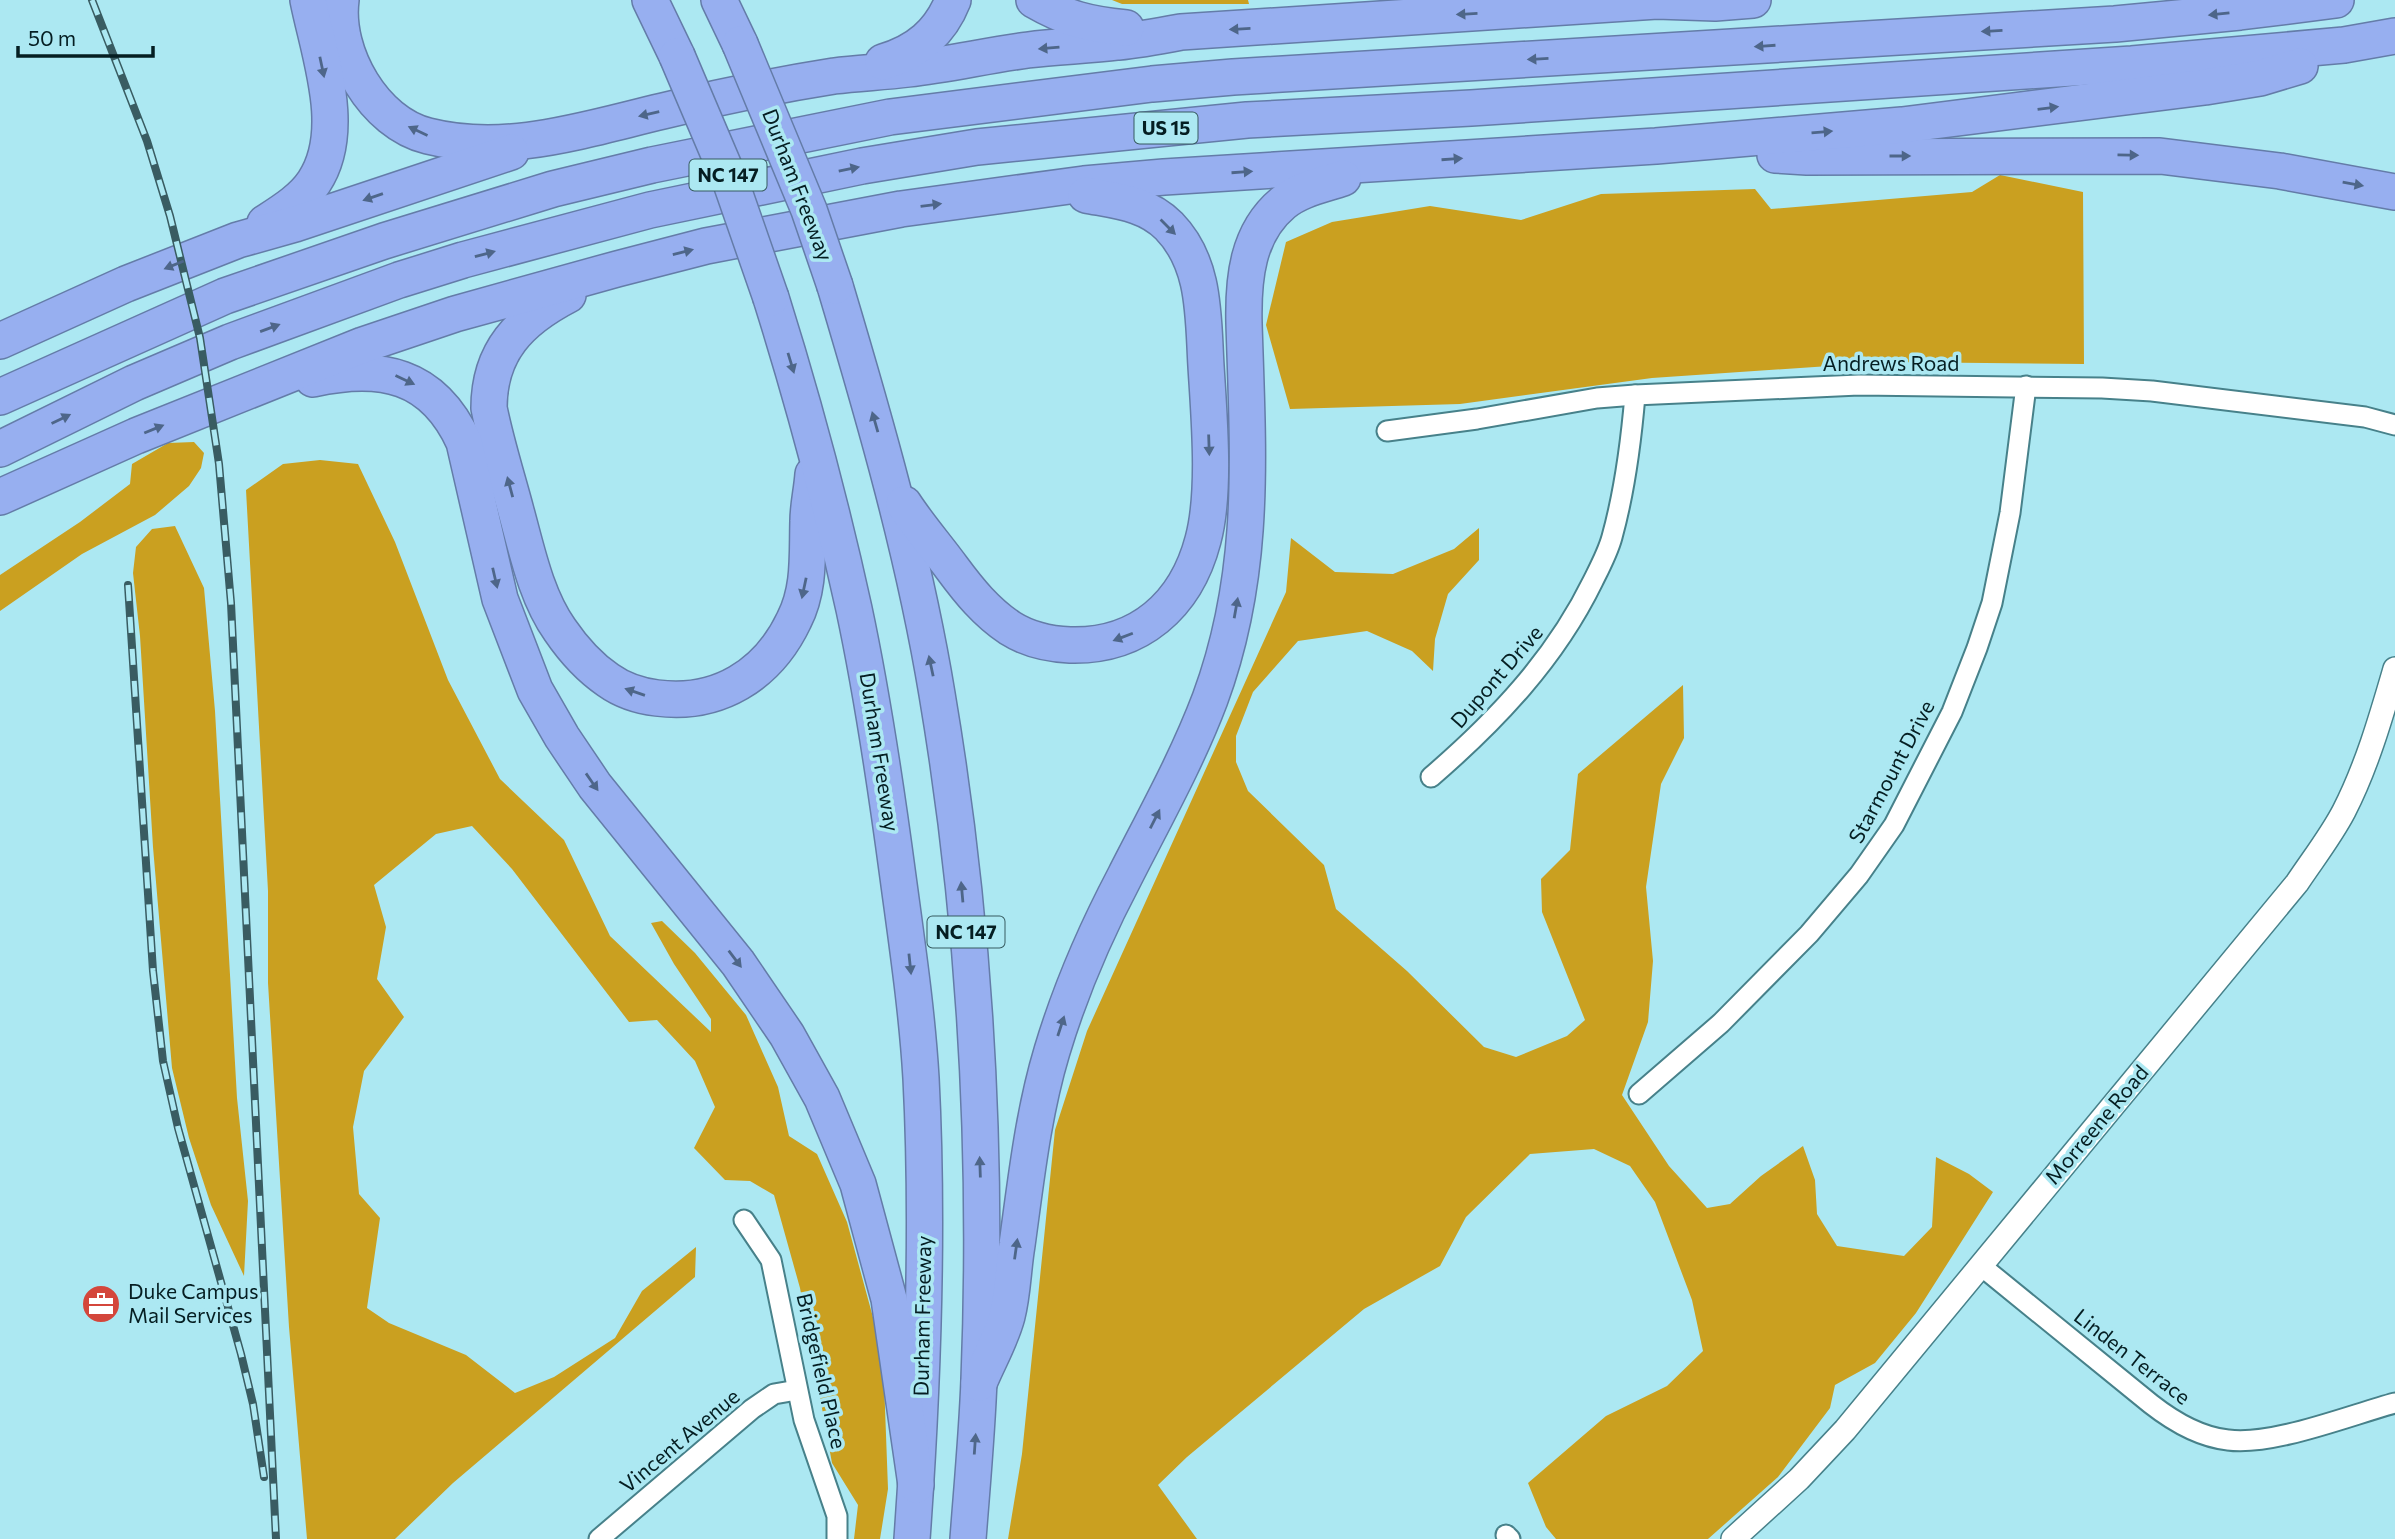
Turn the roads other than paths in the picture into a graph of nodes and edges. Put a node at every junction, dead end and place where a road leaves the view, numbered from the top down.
1 (308, 0) edge
2 (341, 0) edge
3 (719, 0) edge
4 (953, 0) edge
5 (1034, 0) edge
6 (1753, 0) edge
7 (1660, 1) edge
8 (2310, 1) edge
9 (650, 2) edge
10 (1181, 32) junction
11 (2387, 38) edge
12 (836, 76) junction
13 (546, 139) junction
14 (1656, 146) junction
15 (1384, 163) junction
16 (1052, 189) junction
17 (2395, 192) edge
18 (238, 240) junction
19 (617, 269) junction
20 (0, 341) edge
21 (2026, 386) junction
22 (1634, 395) junction
23 (0, 397) edge
24 (234, 397) junction
25 (2395, 425) edge
26 (1387, 430) dead end
27 (815, 446) junction
28 (0, 449) edge
29 (70, 467) junction
30 (893, 487) junction
31 (0, 497) edge
32 (0, 514) edge
33 (2395, 669) edge
34 (1431, 777) dead end
35 (1639, 1094) dead end
36 (744, 1220) dead end
37 (1980, 1265) junction
38 (979, 1382) junction
39 (797, 1390) junction
40 (2395, 1403) edge
41 (916, 1485) junction
42 (598, 1539) edge
43 (837, 1539) edge
44 (912, 1539) edge
45 (968, 1539) edge
46 (1733, 1539) edge

1 -> 18 highway
13 -> 2 highway
30 -> 3 highway, Durham Freeway / NC 147, bridge
4 - 12 highway
5 - 10 highway
6 - 7 highway
7 -> 10 highway
8 -> 23 highway, US 15
9 -> 27 highway, Durham Freeway / NC 147, bridge
10 -> 12 highway
14 -> 11 highway
28 -> 11 highway, US 15
12 -> 13 highway
13 -> 18 highway
15 -> 14 highway
14 -> 17 highway
16 -> 15 highway
38 -> 15 highway
19 -> 16 highway
16 -> 30 highway
18 -> 20 highway
19 - 24 highway
27 -> 19 highway
21 - 22 street, Andrews Road
21 - 25 street, Andrews Road
21 - 35 street, Starmount Drive
22 - 26 street, Andrews Road
22 - 34 street, Dupont Drive
29 -> 24 highway
24 -> 41 highway
27 -> 41 highway, Durham Freeway / NC 147
29 - 31 highway
29 - 32 highway
38 -> 30 highway, Durham Freeway / NC 147
33 - 37 street, Morreene Road
36 - 39 street, Bridgefield Place
37 - 40 street, Linden Terrace
37 - 46 street, Morreene Road
45 -> 38 highway, Durham Freeway / NC 147
39 - 42 street, Vincent Avenue
39 - 43 street, Bridgefield Place
41 - 44 highway, Durham Freeway / NC 147

